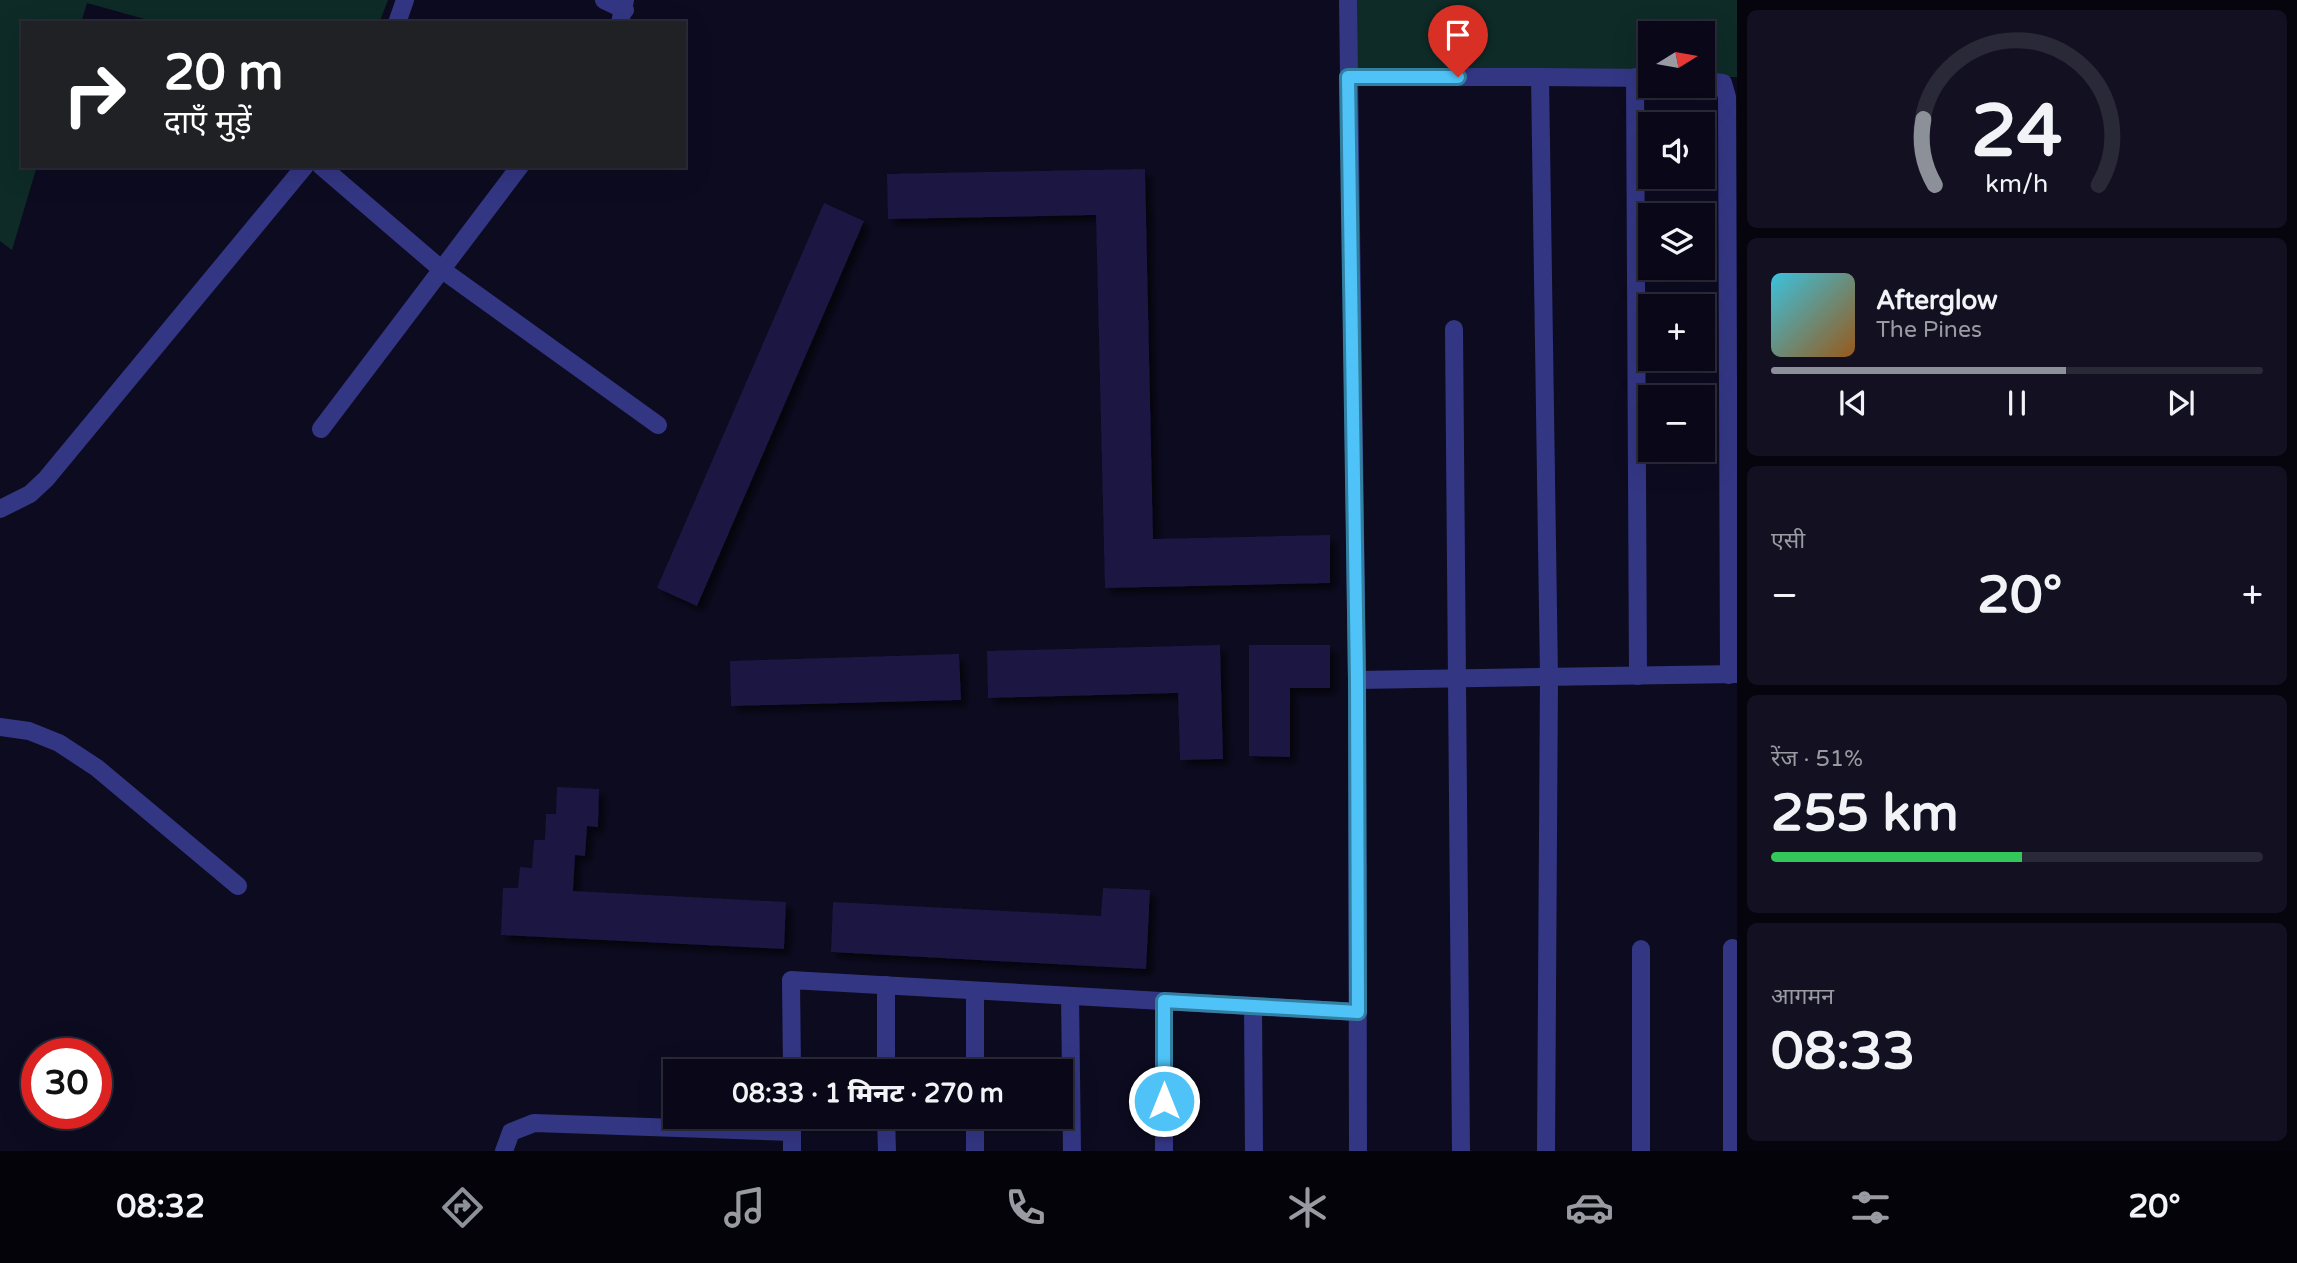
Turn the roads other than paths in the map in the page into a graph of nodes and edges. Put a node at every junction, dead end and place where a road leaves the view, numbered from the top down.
1 (405, 0) edge
2 (604, 0) edge
3 (1348, 0) edge
4 (623, 11) edge
5 (398, 21) edge
6 (1348, 77) junction
7 (1540, 77) junction
8 (1638, 78) edge
9 (1715, 82) edge
10 (1643, 98) edge
11 (303, 168) edge
12 (323, 168) edge
13 (518, 168) edge
14 (441, 269) junction
15 (1454, 329) dead end
16 (658, 425) dead end
17 (321, 429) dead end
18 (0, 509) edge
19 (1733, 675) edge
20 (1638, 676) junction
21 (1549, 677) junction
22 (1455, 679) junction
23 (1357, 680) junction
24 (0, 727) edge
25 (238, 886) dead end
26 (1732, 948) dead end
27 (1641, 949) dead end
28 (886, 985) junction
29 (975, 990) junction
30 (1070, 996) junction
31 (1164, 1001) junction
32 (1254, 1006) junction
33 (1358, 1012) junction
34 (792, 1059) edge
35 (886, 1059) edge
36 (975, 1059) edge
37 (663, 1124) edge
38 (792, 1129) edge
39 (886, 1129) edge
40 (975, 1129) edge
41 (504, 1151) edge
42 (792, 1151) edge
43 (887, 1151) edge
44 (975, 1151) edge
45 (1072, 1151) edge
46 (1164, 1151) edge
47 (1254, 1151) edge
48 (1359, 1151) edge
49 (1461, 1151) edge
50 (1546, 1151) edge
51 (1641, 1151) edge
52 (1732, 1151) edge

1 - 5 street
2 - 4 street
3 - 6 street
6 - 7 street
6 - 23 street
7 - 8 street
7 - 21 street
9 - 19 street
10 - 20 street
11 - 18 street
12 - 14 street
13 - 14 street
14 - 16 street
14 - 17 street
15 - 22 street
19 - 20 street
20 - 21 street
21 - 22 street
21 - 50 street
22 - 23 street
22 - 49 street
23 - 33 street
24 - 25 street
26 - 52 street
27 - 51 street
28 - 29 street
28 - 34 street
28 - 35 street
29 - 30 street
29 - 36 street
30 - 31 street
30 - 45 street
31 - 32 street
31 - 46 street
32 - 33 street
32 - 47 street
33 - 48 street
37 - 41 street
38 - 42 street
39 - 43 street
40 - 44 street

